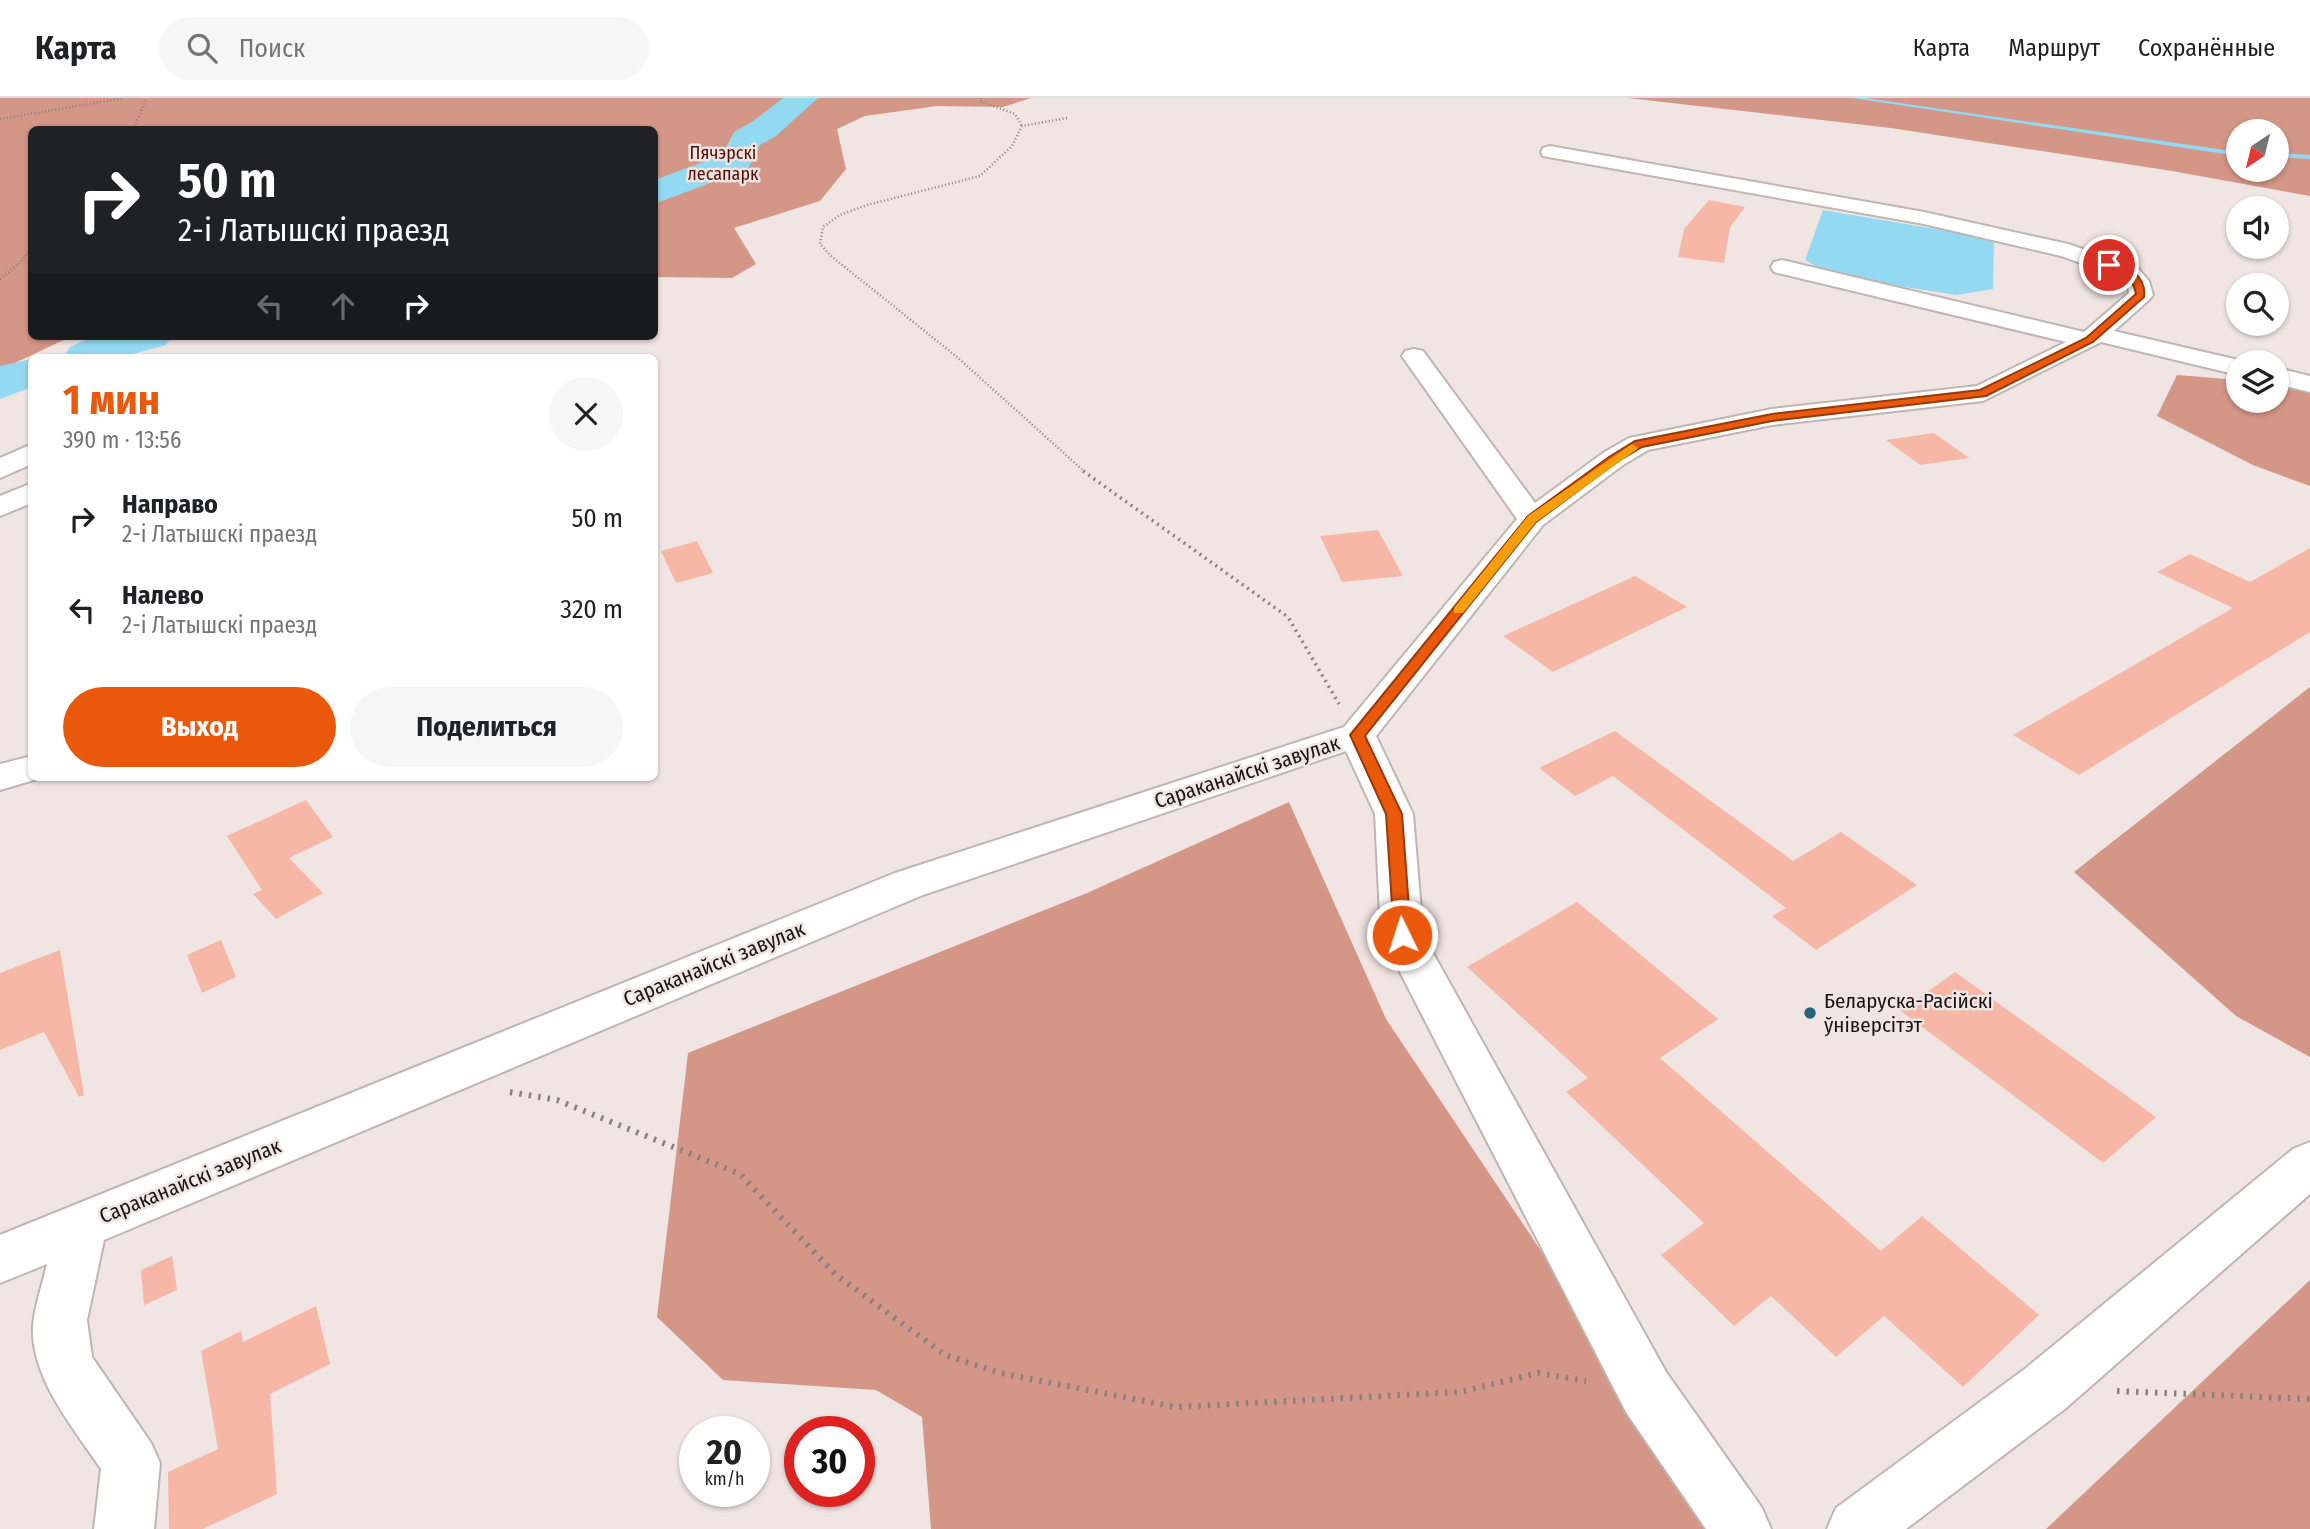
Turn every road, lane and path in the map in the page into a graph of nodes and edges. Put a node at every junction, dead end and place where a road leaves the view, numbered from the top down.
1 (124, 98) edge
2 (147, 98) edge
3 (981, 98) edge
4 (1067, 118) dead end
5 (0, 119) edge
6 (134, 126) edge
7 (1023, 126) junction
8 (1550, 152) dead end
9 (28, 252) edge
10 (1782, 267) dead end
11 (0, 279) edge
12 (2093, 337) junction
13 (1414, 356) dead end
14 (2226, 365) edge
15 (2289, 379) edge
16 (2310, 384) edge
17 (28, 454) edge
18 (0, 470) edge
19 (28, 494) edge
20 (0, 507) edge
21 (1532, 519) junction
22 (1357, 735) junction
23 (28, 769) edge
24 (0, 777) edge
25 (504, 1091) dead end
26 (2310, 1164) edge
27 (82, 1225) junction
28 (0, 1259) edge
29 (2046, 1388) junction
30 (1646, 1392) junction
31 (2310, 1399) edge
32 (124, 1529) edge
33 (1741, 1529) edge
34 (1857, 1529) edge

1 - 5 path
2 - 6 path
3 - 7 path
4 - 7 path
7 - 22 path
8 - 12 street
9 - 11 path
10 - 12 street
12 - 14 street
12 - 21 street
13 - 21 street
15 - 16 street
17 - 18 street
19 - 20 street
21 - 22 street
22 - 27 street, Сараканайскі завулак
22 - 30 street
23 - 24 street
25 - 30 path
26 - 29 street
27 - 28 street, Сараканайскі завулак
27 - 32 street, Сараканайскі завулак
29 - 31 path
29 - 34 street
30 - 33 street

